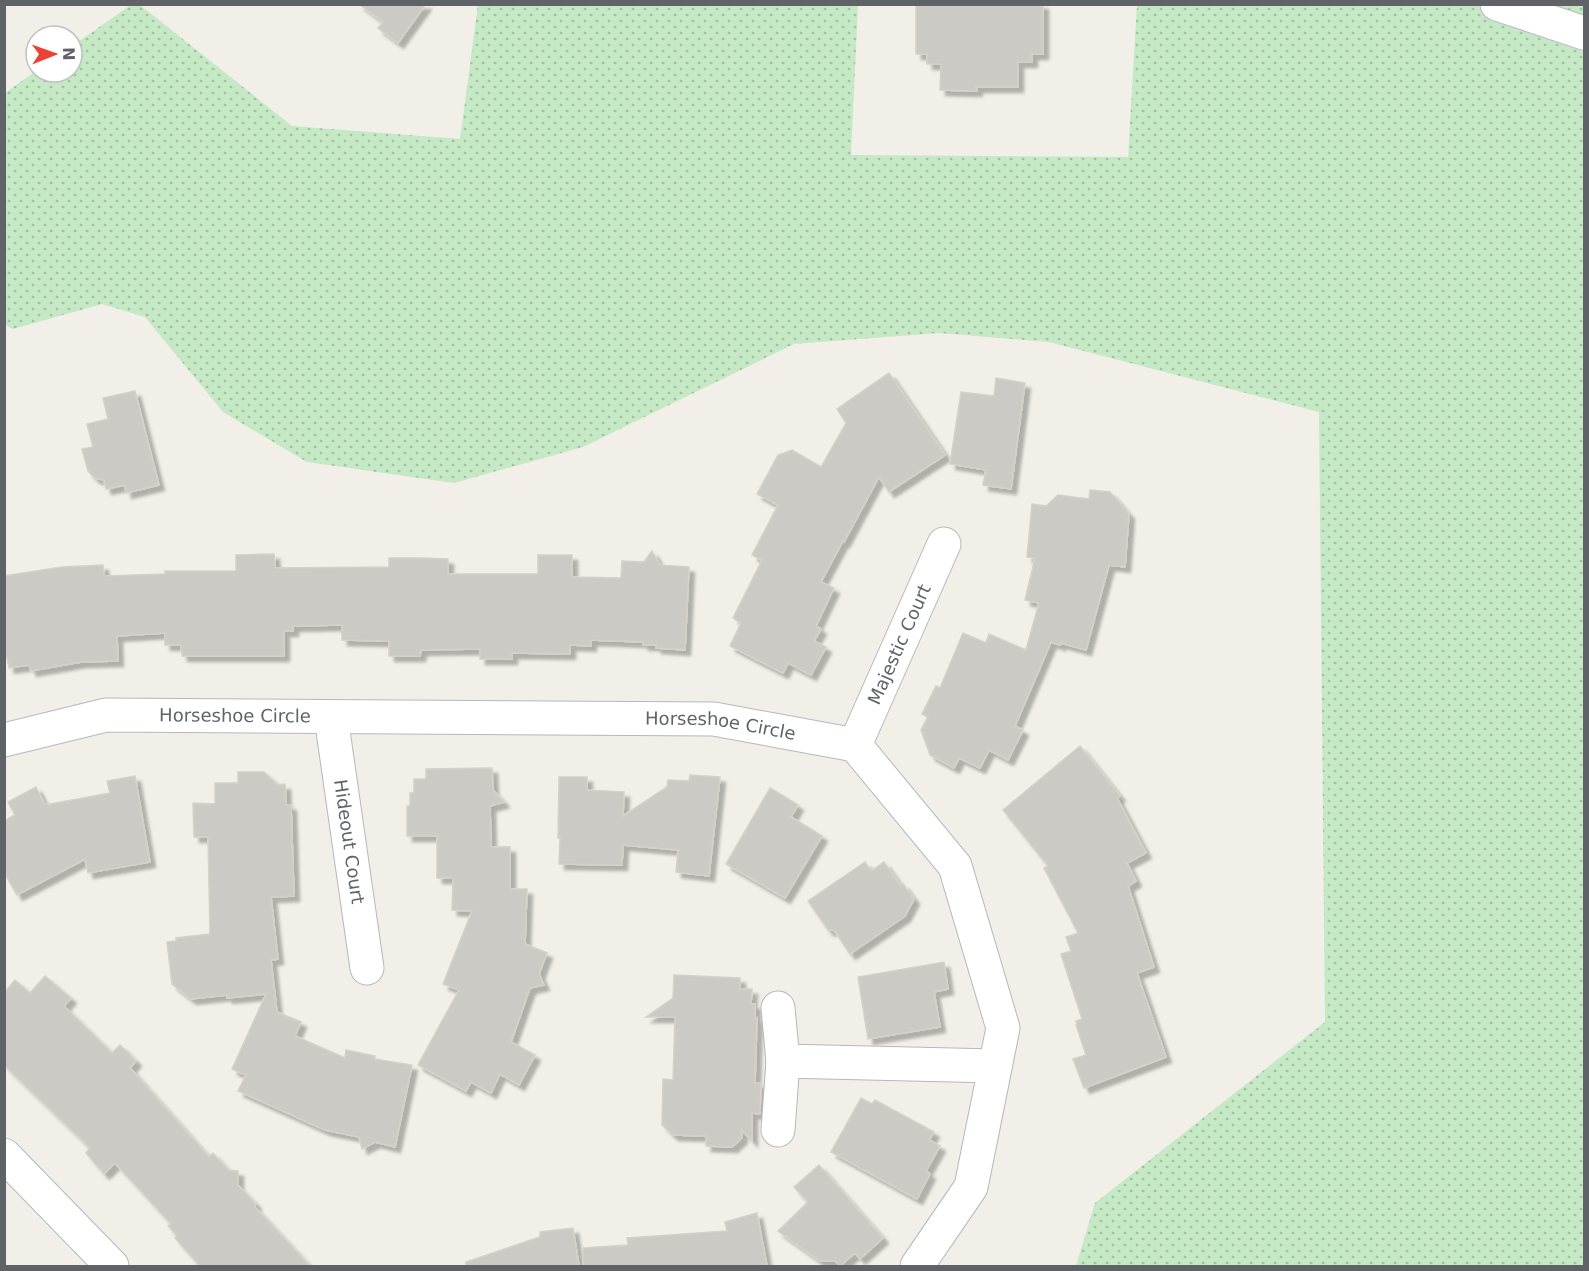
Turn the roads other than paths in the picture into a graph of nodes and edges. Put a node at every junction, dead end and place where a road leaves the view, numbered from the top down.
1 (1497, 4) edge
2 (1584, 33) edge
3 (944, 544) dead end
4 (331, 717) junction
5 (4, 740) edge
6 (855, 745) junction
7 (367, 968) dead end
8 (778, 1008) dead end
9 (783, 1061) junction
10 (995, 1066) junction
11 (778, 1130) dead end
12 (4, 1155) edge
13 (112, 1266) edge
14 (917, 1266) edge

1 - 2 street
3 - 6 street, Majestic Court
4 - 5 street, Horseshoe Circle
4 - 6 street, Horseshoe Circle
4 - 7 street, Hideout Court
6 - 10 street
8 - 9 street
9 - 10 street
9 - 11 street
10 - 14 street
12 - 13 street

